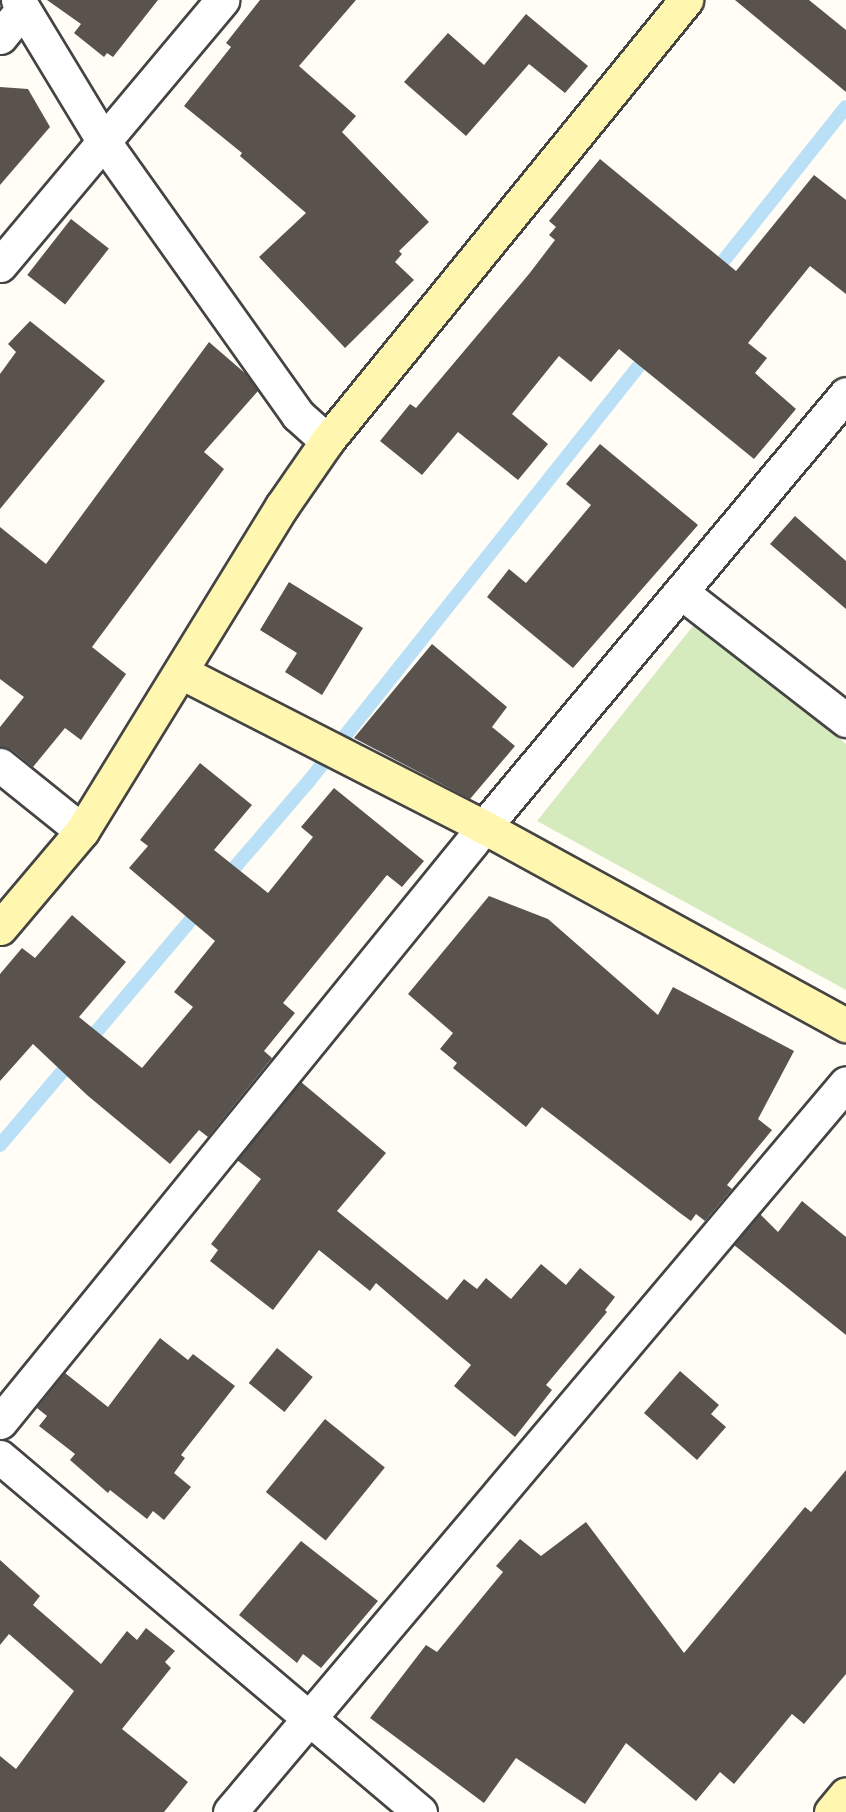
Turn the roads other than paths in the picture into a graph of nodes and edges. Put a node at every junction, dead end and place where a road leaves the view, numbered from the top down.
1 (222, 0) edge
2 (686, 0) edge
3 (20, 4) edge
4 (0, 37) edge
5 (104, 142) junction
6 (0, 265) edge
7 (846, 394) edge
8 (327, 441) junction
9 (681, 592) junction
10 (181, 672) junction
11 (846, 720) edge
12 (0, 765) edge
13 (484, 828) junction
14 (82, 831) junction
15 (0, 928) edge
16 (846, 1025) edge
17 (846, 1083) edge
18 (0, 1422) edge
19 (0, 1458) edge
20 (305, 1719) junction
21 (846, 1794) edge
22 (230, 1812) edge
23 (420, 1812) edge
24 (831, 1812) edge

1 - 5 street
2 - 8 street
3 - 4 street
3 - 5 street
5 - 6 street
5 - 8 street
7 - 9 street
8 - 10 street
9 - 11 street
9 - 13 street
10 - 13 street
10 - 14 street
12 - 14 street
13 - 16 street
13 - 18 street
14 - 15 street
17 - 20 street
19 - 20 street
20 - 22 street
20 - 23 street
21 - 24 street

